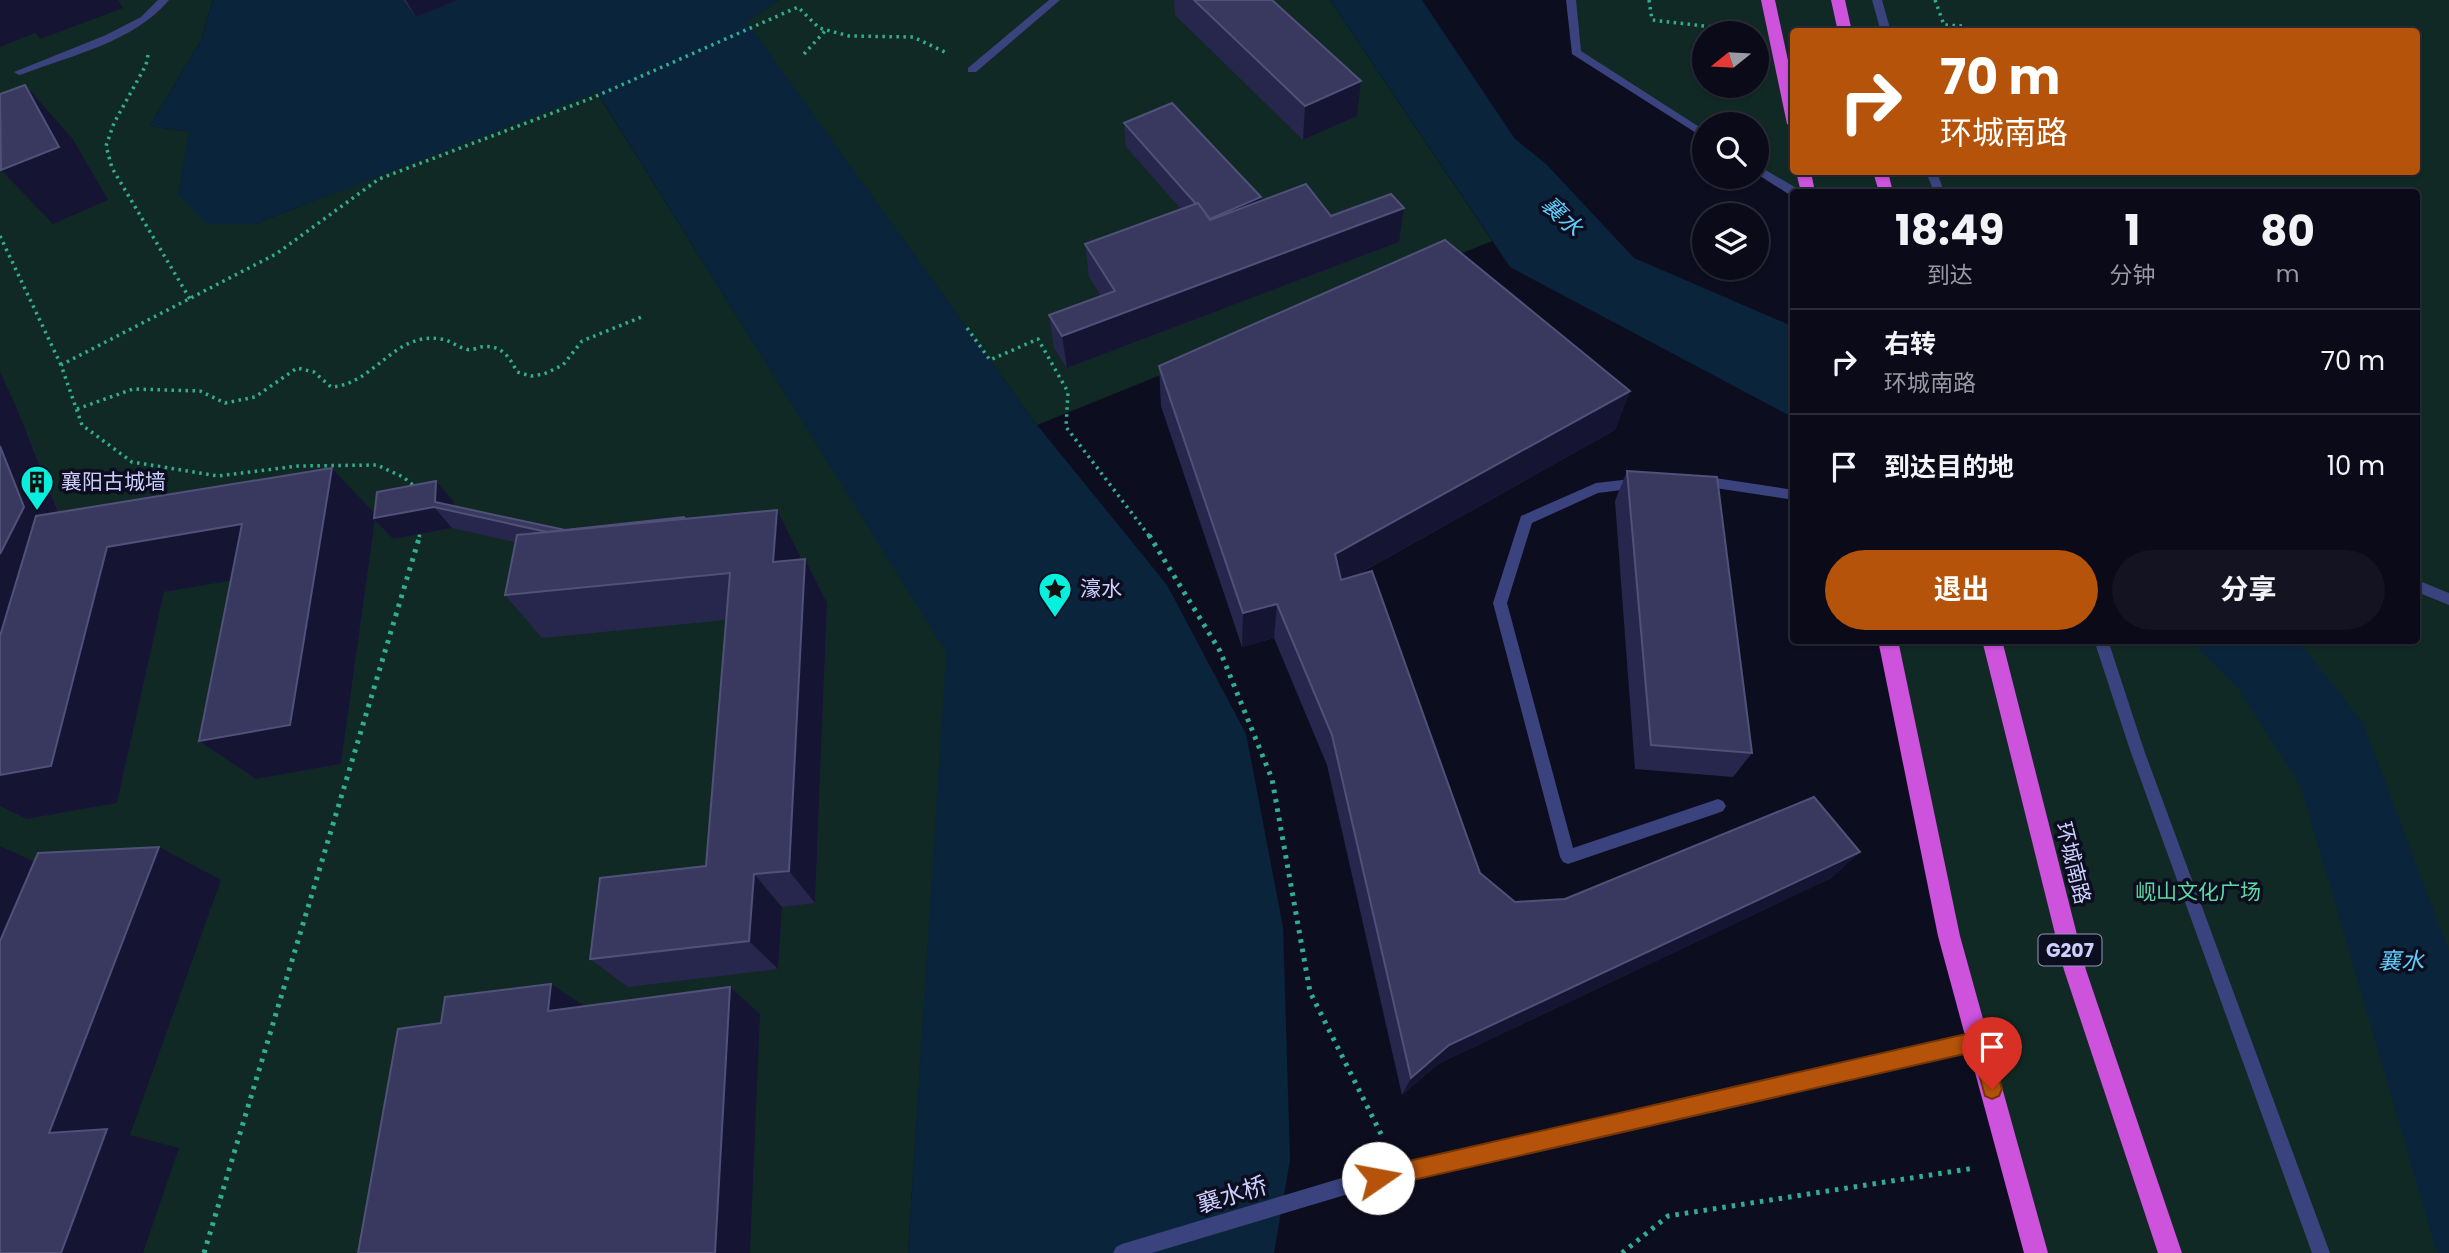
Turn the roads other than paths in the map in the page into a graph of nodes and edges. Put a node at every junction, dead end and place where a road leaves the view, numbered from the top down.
1 (164, 0) edge
2 (1055, 0) edge
3 (1571, 0) edge
4 (1768, 0) edge
5 (1838, 0) edge
6 (1877, 0) edge
7 (1844, 28) edge
8 (1885, 28) edge
9 (972, 70) road end
10 (19, 72) dead end
11 (1790, 105) edge
12 (1692, 127) edge
13 (1769, 176) edge
14 (1790, 190) edge
15 (1684, 478) edge
16 (1659, 481) edge
17 (1790, 494) edge
18 (2420, 587) edge
19 (2449, 599) edge
20 (1889, 644) edge
21 (1993, 644) edge
22 (2102, 644) edge
23 (1717, 806) dead end
24 (1979, 1041) junction
25 (1122, 1253) edge
26 (2036, 1253) edge
27 (2170, 1253) edge
28 (2321, 1253) edge

1 - 10 street
2 - 9 street
3 - 12 street
4 - 11 highway
5 - 7 highway
6 - 8 street
13 - 14 street
15 - 17 street
16 - 23 street
18 - 19 street
20 - 24 highway
21 - 27 highway, 环城南路 / G207
22 - 28 street
24 - 25 street, 襄水桥
24 - 26 highway

